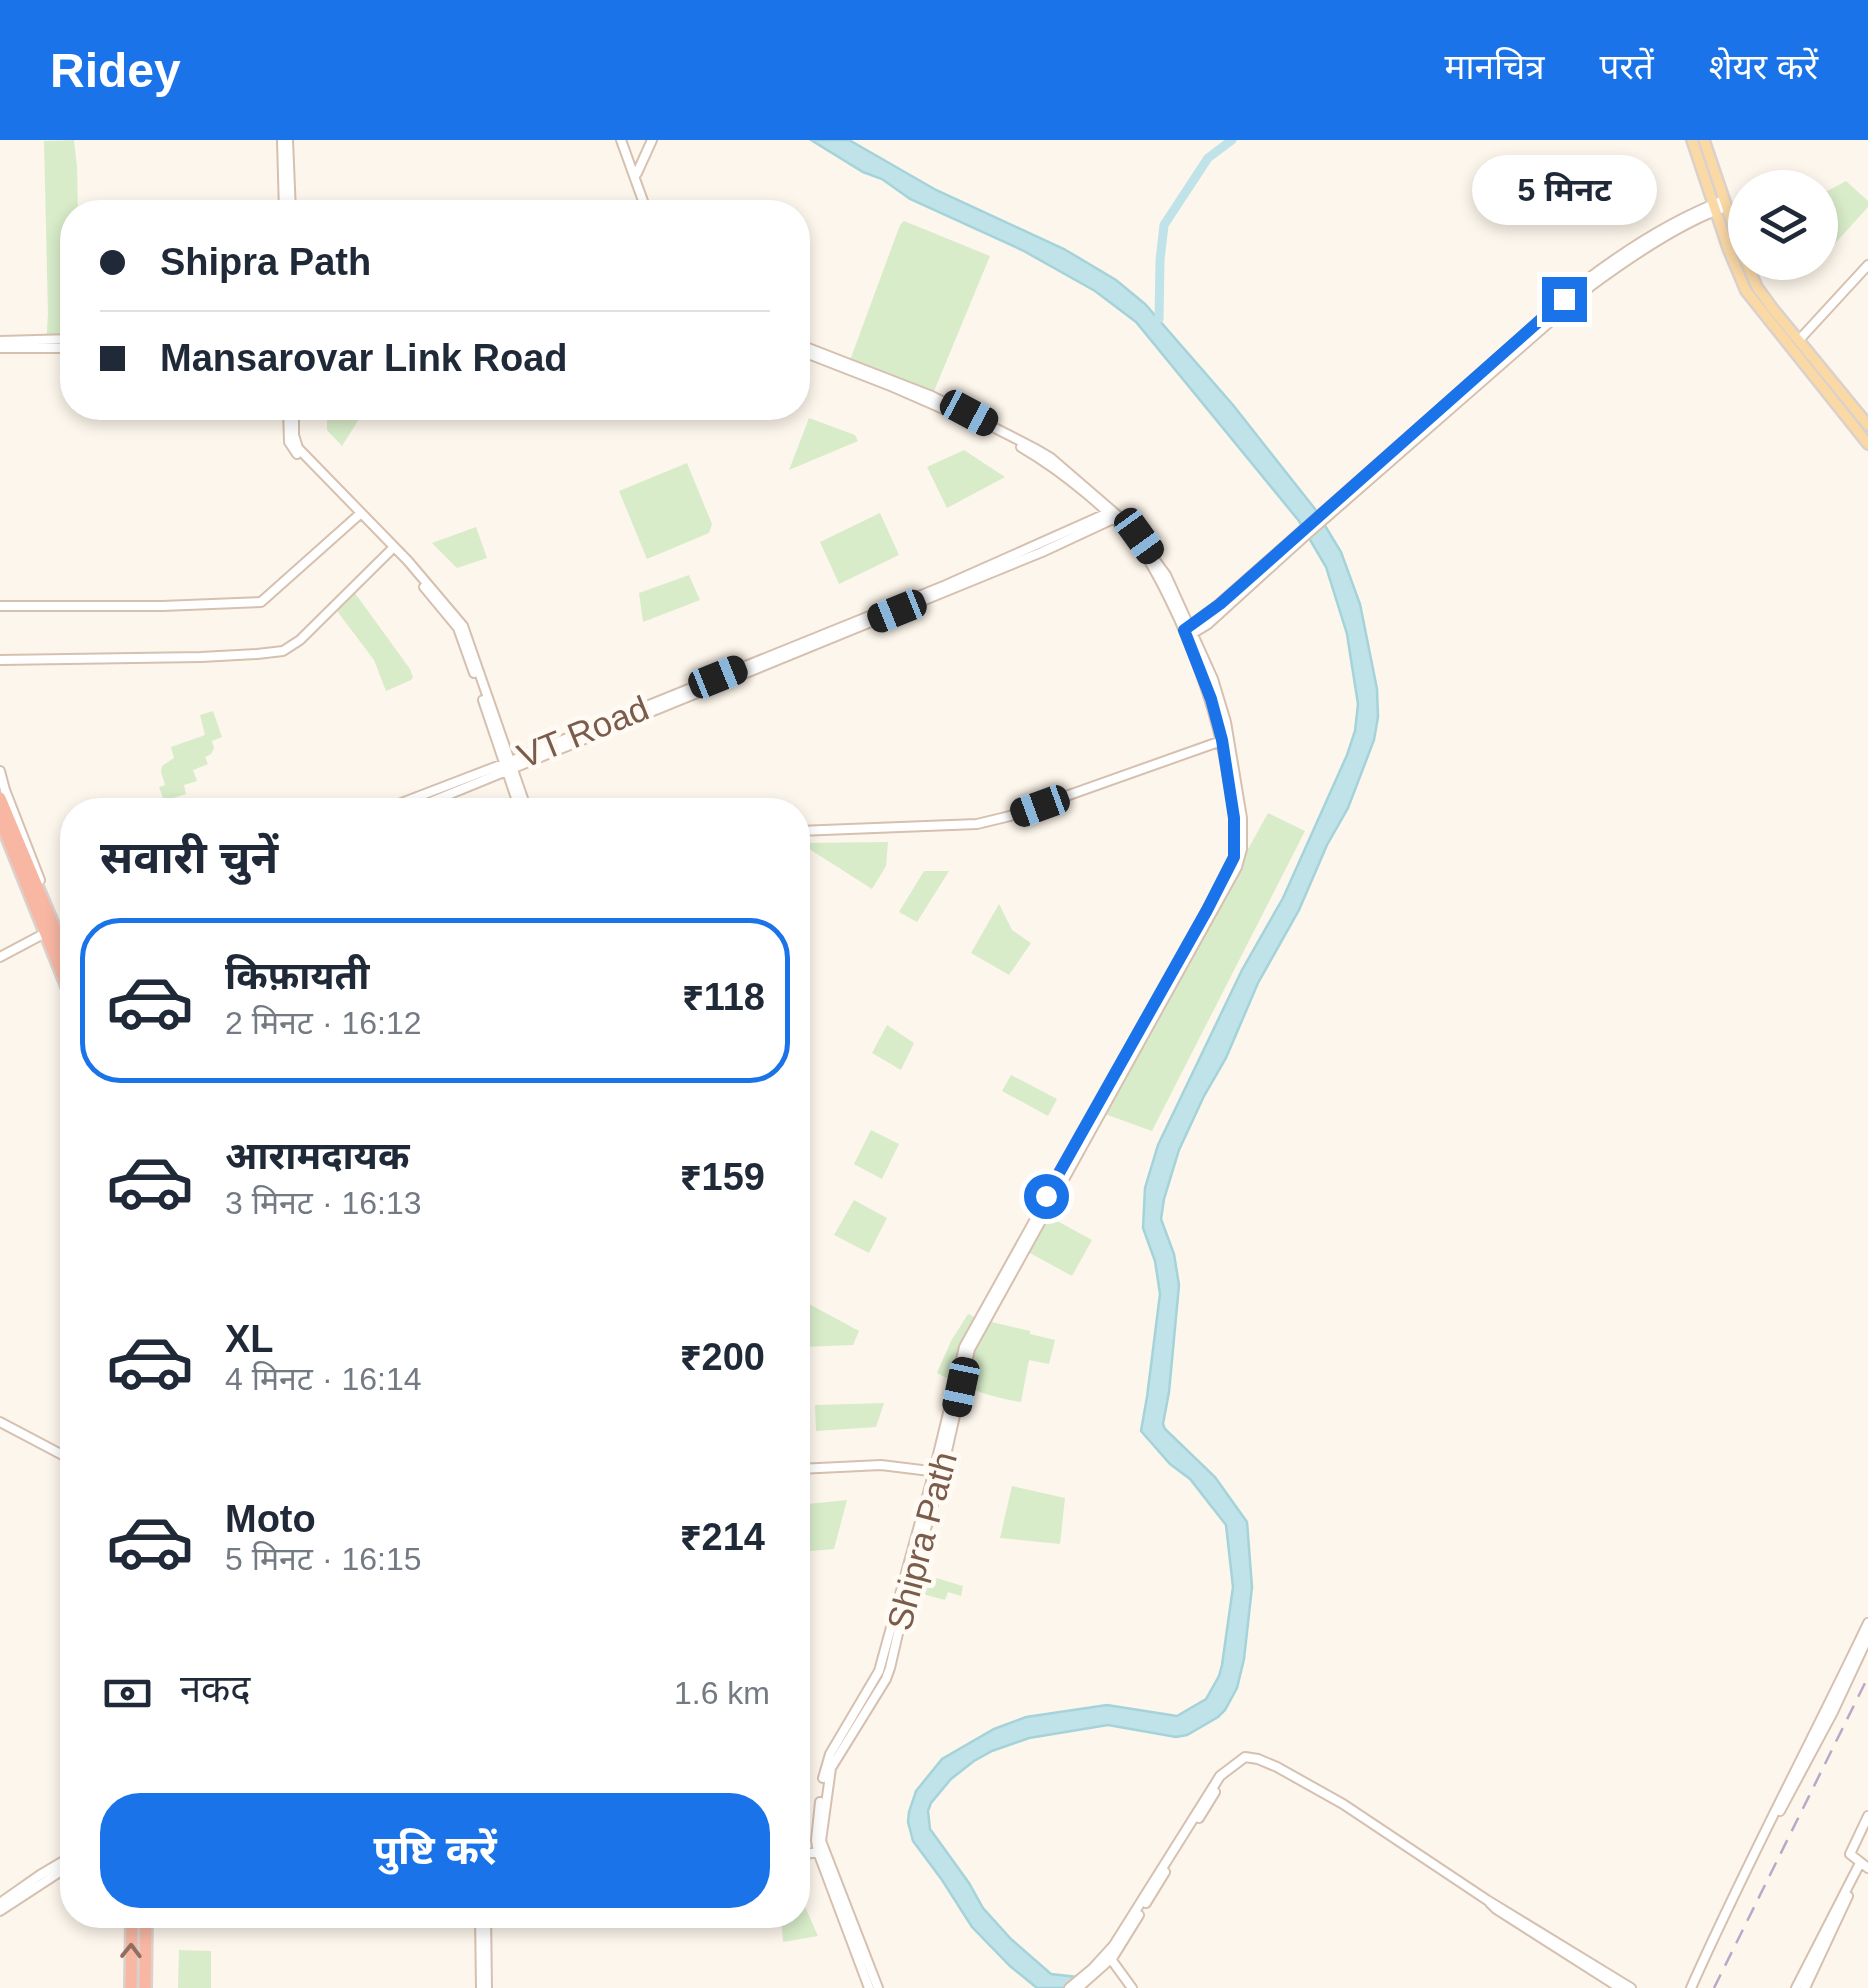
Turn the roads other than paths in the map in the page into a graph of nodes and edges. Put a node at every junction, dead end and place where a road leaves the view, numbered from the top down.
1 (286, 140) edge
2 (623, 140) edge
3 (652, 140) edge
4 (1692, 140) edge
5 (1704, 140) edge
6 (638, 174) junction
7 (288, 200) edge
8 (645, 200) edge
9 (646, 200) edge
10 (1719, 205) junction
11 (1728, 225) edge
12 (1868, 266) edge
13 (1754, 280) edge
14 (60, 340) edge
15 (1799, 340) junction
16 (0, 345) edge
17 (60, 348) edge
18 (810, 352) edge
19 (290, 420) edge
20 (1868, 424) edge
21 (1868, 444) edge
22 (359, 514) junction
23 (1113, 515) junction
24 (391, 550) junction
25 (0, 606) edge
26 (1182, 609) junction
27 (1207, 620) junction
28 (1189, 631) junction
29 (1200, 650) junction
30 (0, 660) edge
31 (1226, 740) junction
32 (507, 766) junction
33 (0, 771) edge
34 (0, 798) edge
35 (417, 798) edge
36 (436, 798) edge
37 (519, 798) edge
38 (0, 819) edge
39 (810, 830) edge
40 (50, 931) junction
41 (60, 936) edge
42 (60, 943) edge
43 (0, 957) edge
44 (0, 1422) edge
45 (60, 1454) edge
46 (810, 1468) edge
47 (938, 1472) junction
48 (1868, 1624) edge
49 (1868, 1637) edge
50 (1868, 1816) edge
51 (820, 1852) junction
52 (810, 1853) edge
53 (60, 1863) edge
54 (1864, 1865) edge
55 (60, 1871) edge
56 (0, 1907) edge
57 (132, 1928) edge
58 (148, 1928) edge
59 (483, 1928) edge
60 (1533, 1929) junction
61 (1109, 1957) junction
62 (1095, 1970) junction
63 (131, 1988) edge
64 (147, 1988) edge
65 (484, 1988) edge
66 (869, 1988) edge
67 (878, 1988) edge
68 (1070, 1988) edge
69 (1078, 1988) edge
70 (1132, 1988) edge
71 (1620, 1988) edge
72 (1630, 1988) edge
73 (1693, 1988) edge
74 (1796, 1988) edge
75 (1805, 1988) edge

1 - 7 street
2 - 6 street
2 - 8 street
3 - 6 street
4 - 10 main road
5 - 10 main road
6 - 9 street
10 - 11 main road
10 - 21 main road
10 - 27 street
12 - 15 street
13 - 15 main road
14 - 16 street
15 - 20 main road
16 - 17 street
18 - 23 street, Shipra Path
19 - 22 street
22 - 24 street
22 - 25 street
22 - 32 street
23 - 26 street, Shipra Path
23 - 28 street, Shipra Path
23 - 32 street, VT Road
24 - 30 street
24 - 32 street
26 - 27 street
26 - 28 street, Shipra Path
27 - 28 street
27 - 29 street
28 - 29 street, Shipra Path
28 - 31 street, Shipra Path
29 - 31 street, Shipra Path
31 - 39 street
31 - 47 street, Shipra Path
32 - 35 street, VT Road
32 - 36 street, VT Road
32 - 37 street
33 - 41 street
34 - 40 highway
38 - 40 highway
40 - 42 highway
40 - 43 street
44 - 45 street
46 - 47 street
47 - 51 street, Shipra Path
48 - 73 street
49 - 73 street
50 - 54 street
51 - 52 street
51 - 66 street, Shipra Path
51 - 67 street, Shipra Path
53 - 56 street
54 - 74 street
54 - 75 street
55 - 56 street
63 -> 57 highway
58 - 64 highway
59 - 65 street
60 - 61 street
60 - 71 street
60 - 72 street
61 - 62 street
61 - 70 street
62 - 68 street
62 - 69 street

